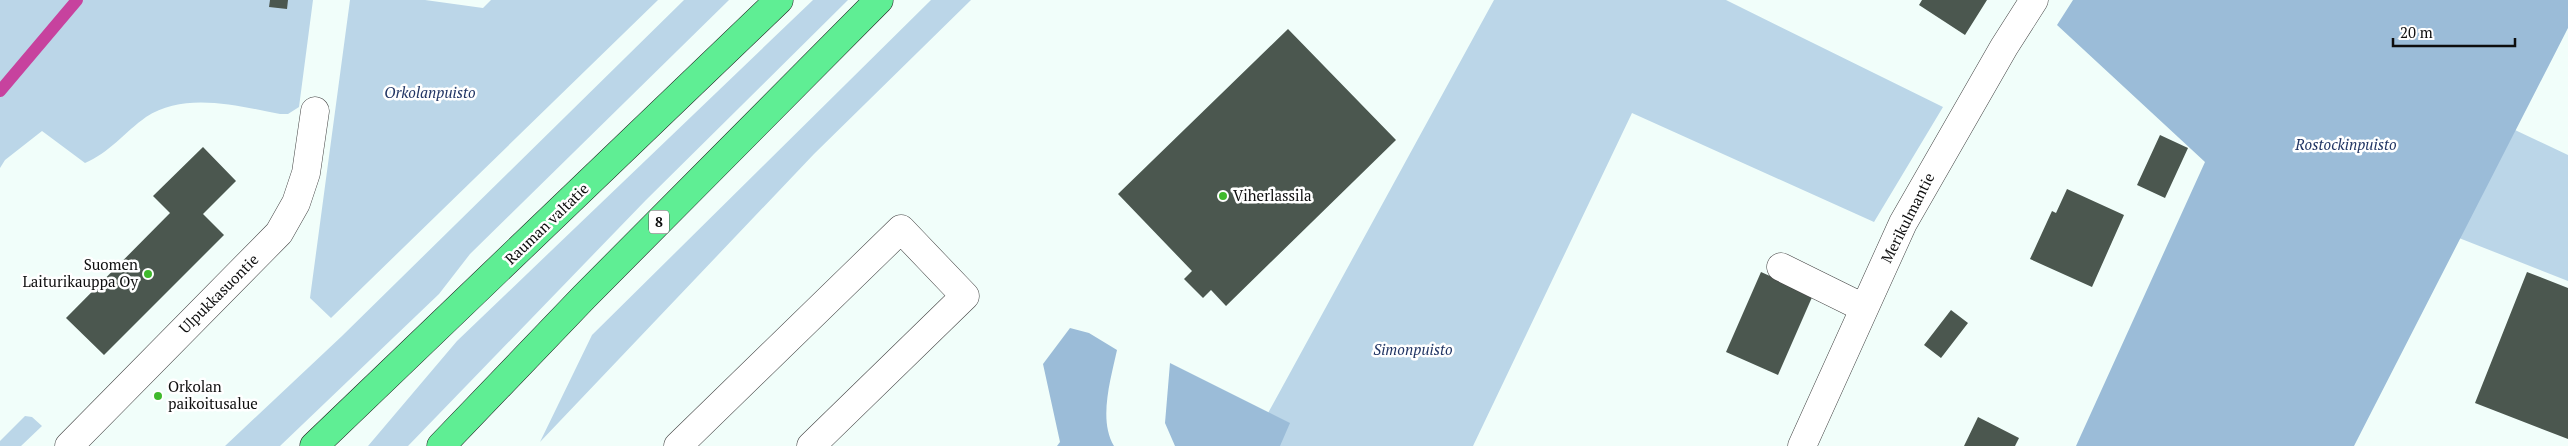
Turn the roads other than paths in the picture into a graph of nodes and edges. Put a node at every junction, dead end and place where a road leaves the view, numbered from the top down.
1 (779, 0) edge
2 (879, 0) edge
3 (2034, 0) edge
4 (315, 112) dead end
5 (1780, 267) dead end
6 (1864, 308) junction
7 (69, 446) edge
8 (314, 446) edge
9 (441, 446) edge
10 (678, 446) edge
11 (811, 446) edge
12 (1802, 446) edge

1 - 8 highway, Rauman valtatie
2 - 9 highway, 8
3 - 6 street, Merikulmantie
4 - 7 street, Ulpukkasuontie
5 - 6 street
6 - 12 street, Merikulmantie
10 - 11 street

